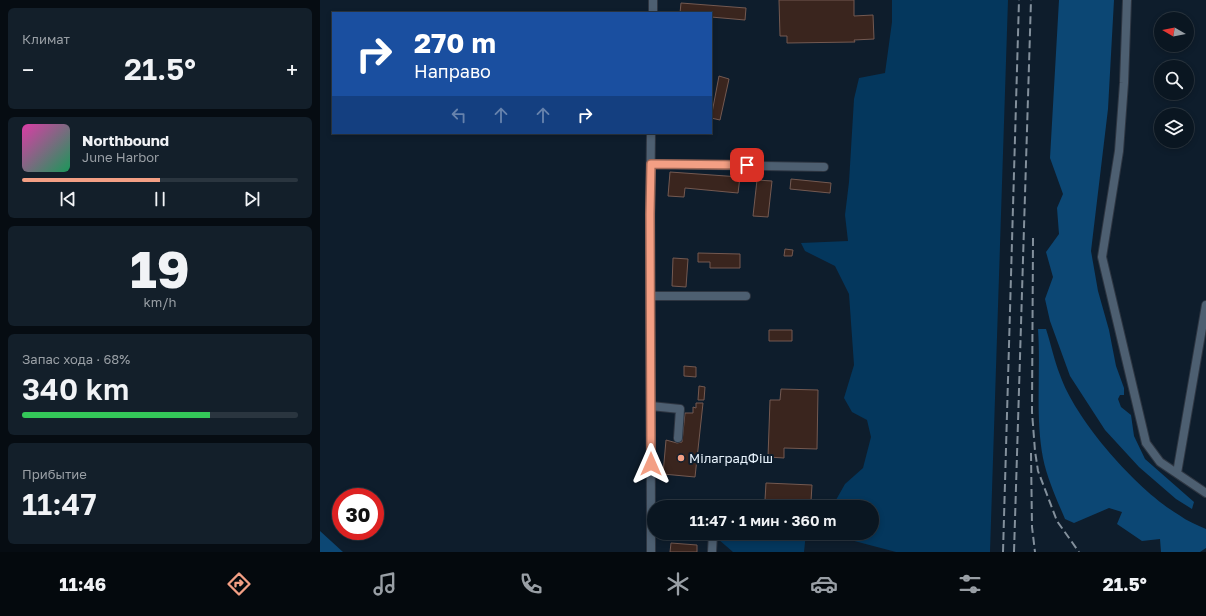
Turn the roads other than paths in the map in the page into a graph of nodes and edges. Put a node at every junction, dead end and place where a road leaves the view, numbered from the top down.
1 (653, 0) edge
2 (1127, 0) edge
3 (653, 12) edge
4 (651, 134) edge
5 (651, 164) junction
6 (824, 167) dead end
7 (651, 296) junction
8 (746, 296) dead end
9 (1206, 305) edge
10 (651, 406) junction
11 (678, 438) dead end
12 (1178, 474) junction
13 (1206, 493) edge
14 (713, 540) edge
15 (651, 552) edge
16 (712, 552) edge

1 - 3 street
2 - 12 street
4 - 5 street
5 - 6 street
5 - 7 street
7 - 8 street
7 - 10 street
9 - 12 street
10 - 11 street
10 - 15 street
12 - 13 street
14 - 16 street

